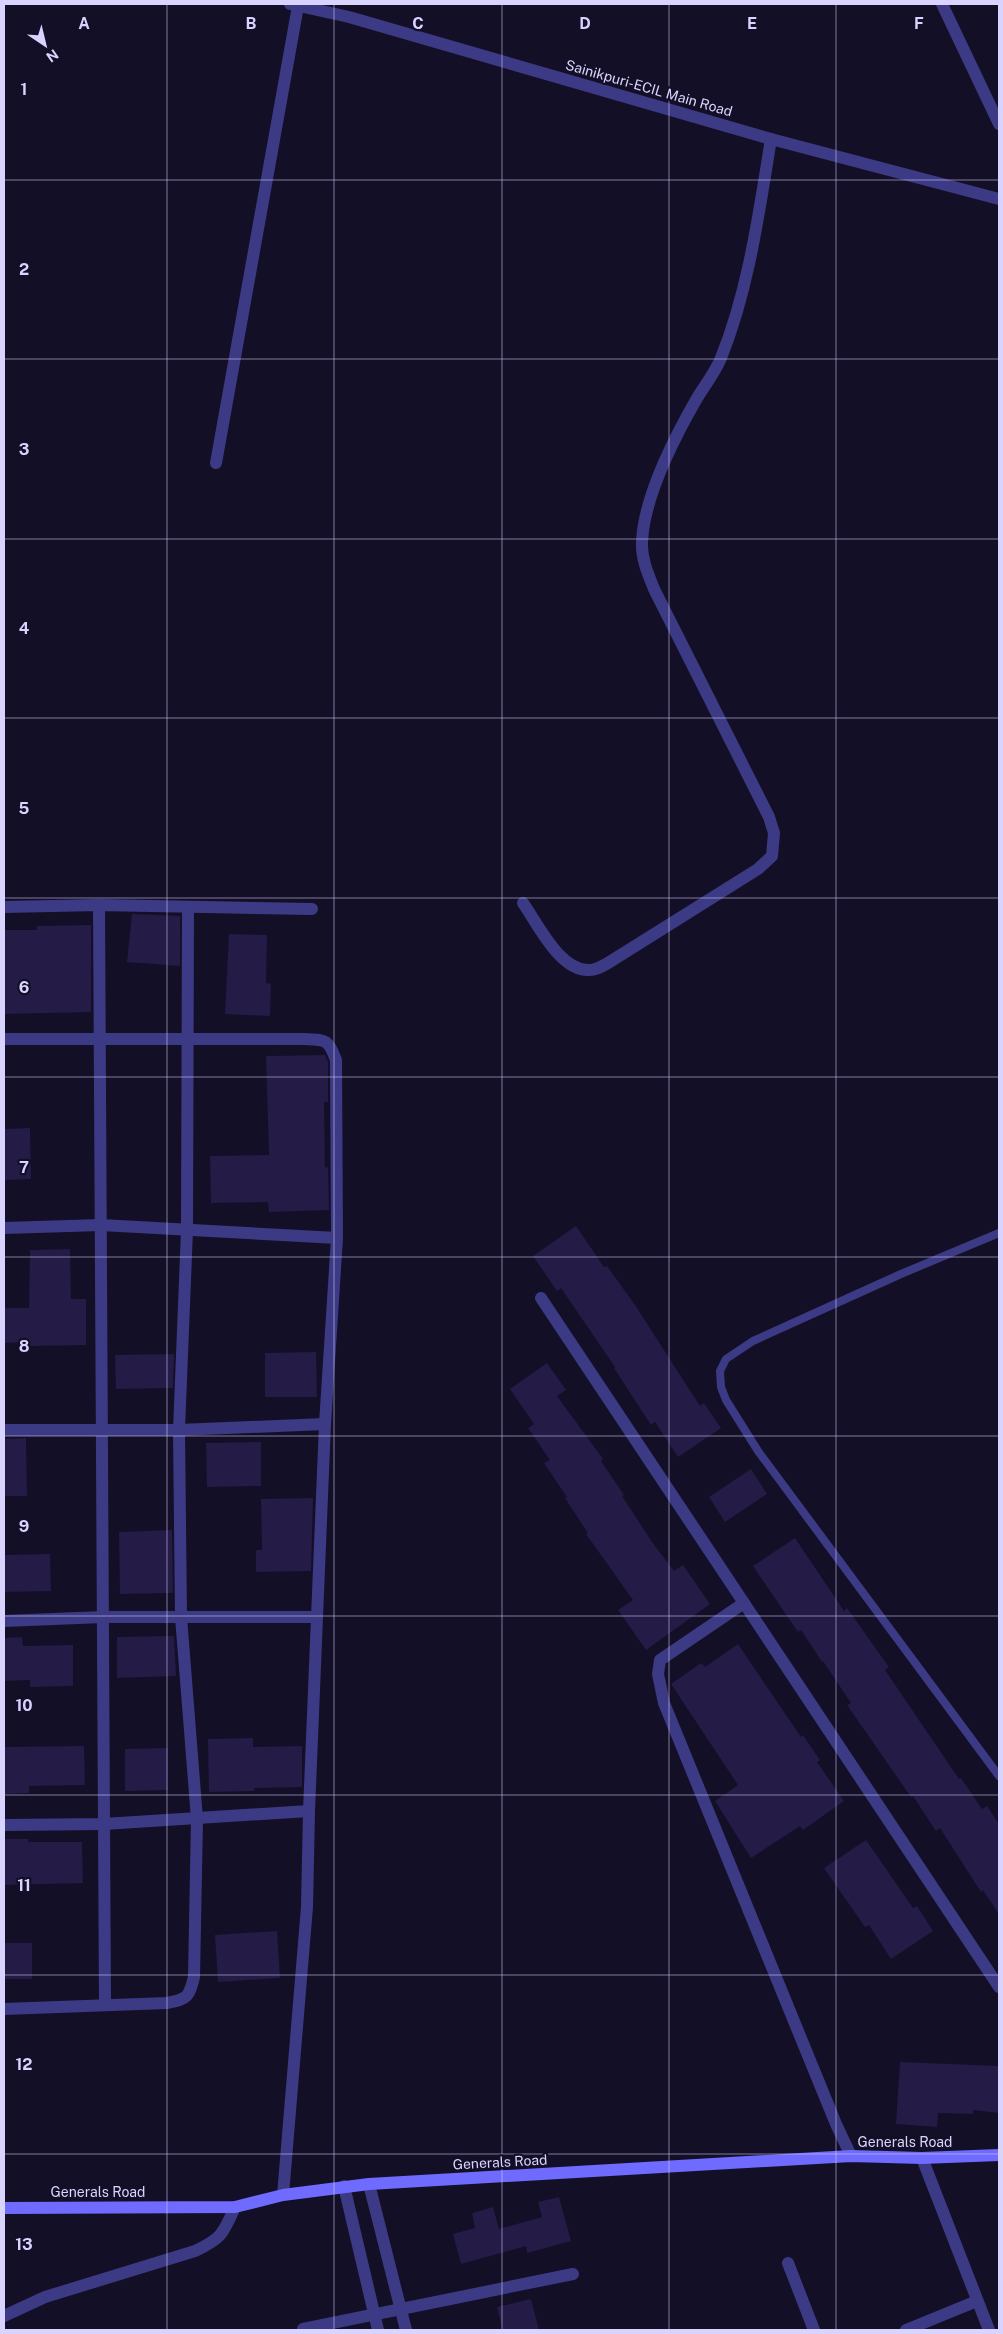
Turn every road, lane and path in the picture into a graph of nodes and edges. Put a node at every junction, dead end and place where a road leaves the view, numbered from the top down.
1 (342, 4) edge
2 (942, 4) edge
3 (294, 5) edge
4 (349, 17) junction
5 (999, 124) edge
6 (771, 139) junction
7 (999, 198) edge
8 (216, 464) dead end
9 (523, 903) dead end
10 (99, 906) junction
11 (4, 907) edge
12 (188, 907) junction
13 (312, 909) dead end
14 (188, 1038) junction
15 (4, 1039) edge
16 (100, 1040) junction
17 (101, 1225) junction
18 (4, 1228) edge
19 (187, 1230) junction
20 (999, 1233) edge
21 (337, 1238) junction
22 (541, 1298) dead end
23 (325, 1424) junction
24 (102, 1428) junction
25 (4, 1430) edge
26 (179, 1430) junction
27 (744, 1603) junction
28 (103, 1617) junction
29 (181, 1617) junction
30 (316, 1617) junction
31 (4, 1621) edge
32 (999, 1776) edge
33 (309, 1812) junction
34 (197, 1820) junction
35 (104, 1824) junction
36 (4, 1825) edge
37 (999, 1988) edge
38 (105, 2005) junction
39 (4, 2009) edge
40 (999, 2155) edge
41 (851, 2156) junction
42 (922, 2158) junction
43 (369, 2184) junction
44 (344, 2186) junction
45 (283, 2195) junction
46 (235, 2207) junction
47 (4, 2208) edge
48 (788, 2263) dead end
49 (573, 2274) dead end
50 (977, 2302) junction
51 (401, 2310) junction
52 (373, 2315) junction
53 (4, 2316) edge
54 (303, 2329) edge
55 (378, 2330) edge
56 (406, 2330) edge
57 (814, 2330) edge
58 (906, 2330) edge
59 (989, 2330) edge

1 - 4 street
2 - 5 street
3 - 4 street, Sainikpuri-ECIL Main Road
3 - 8 street
4 - 6 street, Sainikpuri-ECIL Main Road
6 - 7 street, Sainikpuri-ECIL Main Road
6 - 9 street
10 - 11 street
10 - 12 street
10 - 16 street
12 - 13 street
12 - 14 street
14 - 16 street
14 - 19 street
14 - 21 street
15 - 16 street
16 - 17 street
17 - 18 street
17 - 19 street
17 - 24 street
19 - 21 street
19 - 26 street
20 - 32 lane
21 - 23 street
22 - 27 street
23 - 26 street
23 - 30 street
24 - 25 street
24 - 26 street
24 - 28 street
26 - 29 street
27 - 37 street
27 - 41 street
28 - 29 street
28 - 31 street
28 - 35 street
29 - 30 street
29 - 34 street
30 - 33 street
33 - 34 street
33 - 45 street
34 - 35 street
34 - 38 street
35 - 36 street
35 - 38 street
38 - 39 street
40 - 42 street, Generals Road
41 - 42 street, Generals Road
41 - 43 street, Generals Road
42 - 50 street
43 - 44 street, Generals Road
43 - 51 street
44 - 45 street, Generals Road
44 - 52 street
45 - 46 street, Generals Road
46 - 47 street, Generals Road
46 - 53 street
48 - 57 street
49 - 51 street
50 - 58 street
50 - 59 street
51 - 52 street
51 - 56 street
52 - 54 street
52 - 55 street

